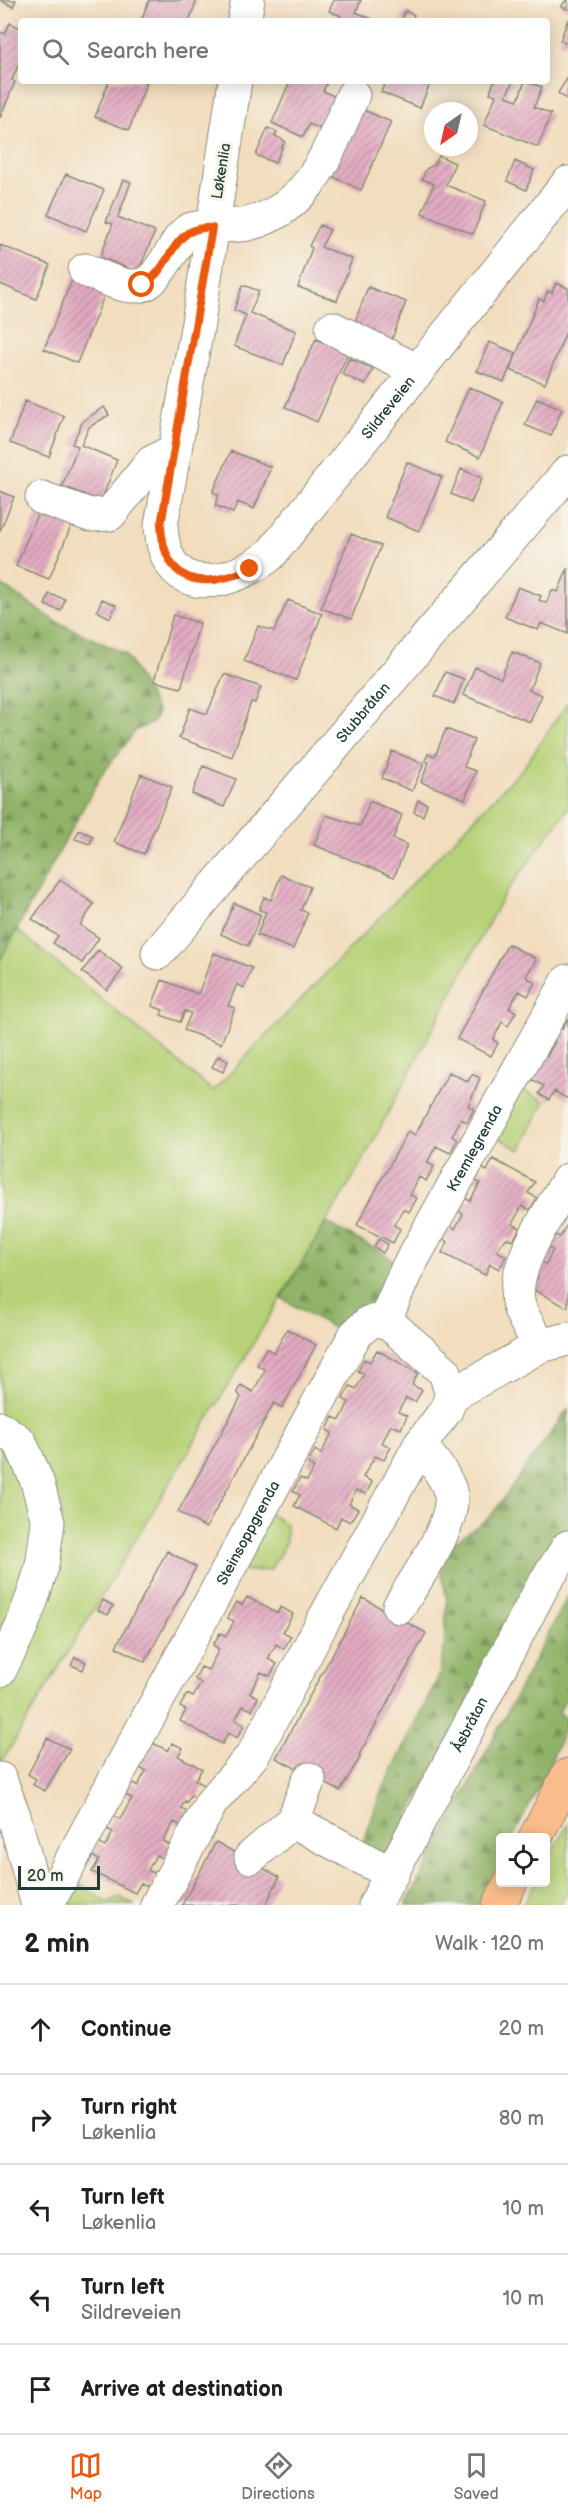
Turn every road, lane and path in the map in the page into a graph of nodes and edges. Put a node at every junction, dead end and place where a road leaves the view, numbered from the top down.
1 (248, 0) edge
2 (245, 18) edge
3 (235, 84) edge
4 (353, 94) dead end
5 (566, 190) edge
6 (212, 228) junction
7 (85, 270) dead end
8 (332, 328) dead end
9 (418, 371) junction
10 (175, 450) junction
11 (568, 472) edge
12 (42, 498) dead end
13 (182, 574) joint
14 (158, 953) dead end
15 (568, 981) edge
16 (568, 1180) edge
17 (385, 1320) junction
18 (554, 1342) edge
19 (452, 1395) junction
20 (0, 1428) edge
21 (420, 1444) junction
22 (568, 1547) edge
23 (399, 1607) dead end
24 (0, 1670) edge
25 (568, 1775) edge
26 (0, 1779) edge
27 (309, 1779) dead end
28 (293, 1821) junction
29 (538, 1833) edge
30 (251, 1857) dead end
31 (392, 1874) junction
32 (508, 1887) edge
33 (38, 1905) edge
34 (47, 1905) edge
35 (157, 1905) edge
36 (375, 1905) edge
37 (499, 1905) edge

1 - 2 street
3 - 6 street, Løkenlia
4 - 6 street
5 - 9 street, Sildreveien
6 - 7 street
6 - 10 street, Løkenlia
8 - 9 street
9 - 13 street, Sildreveien
10 - 12 street
10 - 13 street, Løkenlia
11 - 14 street, Stubbråtan
15 - 17 street, Kremlegrenda
16 - 18 street
17 - 19 street
17 - 34 street, Steinsoppgrenda
18 - 19 street
19 - 21 street
20 - 24 street
21 - 23 street
21 - 35 street
22 - 31 street, Åsbråtan
25 - 29 main road
26 - 33 street
27 - 28 street
28 - 30 street
28 - 31 street
31 - 36 street, Åsbråtan
32 - 37 main road

